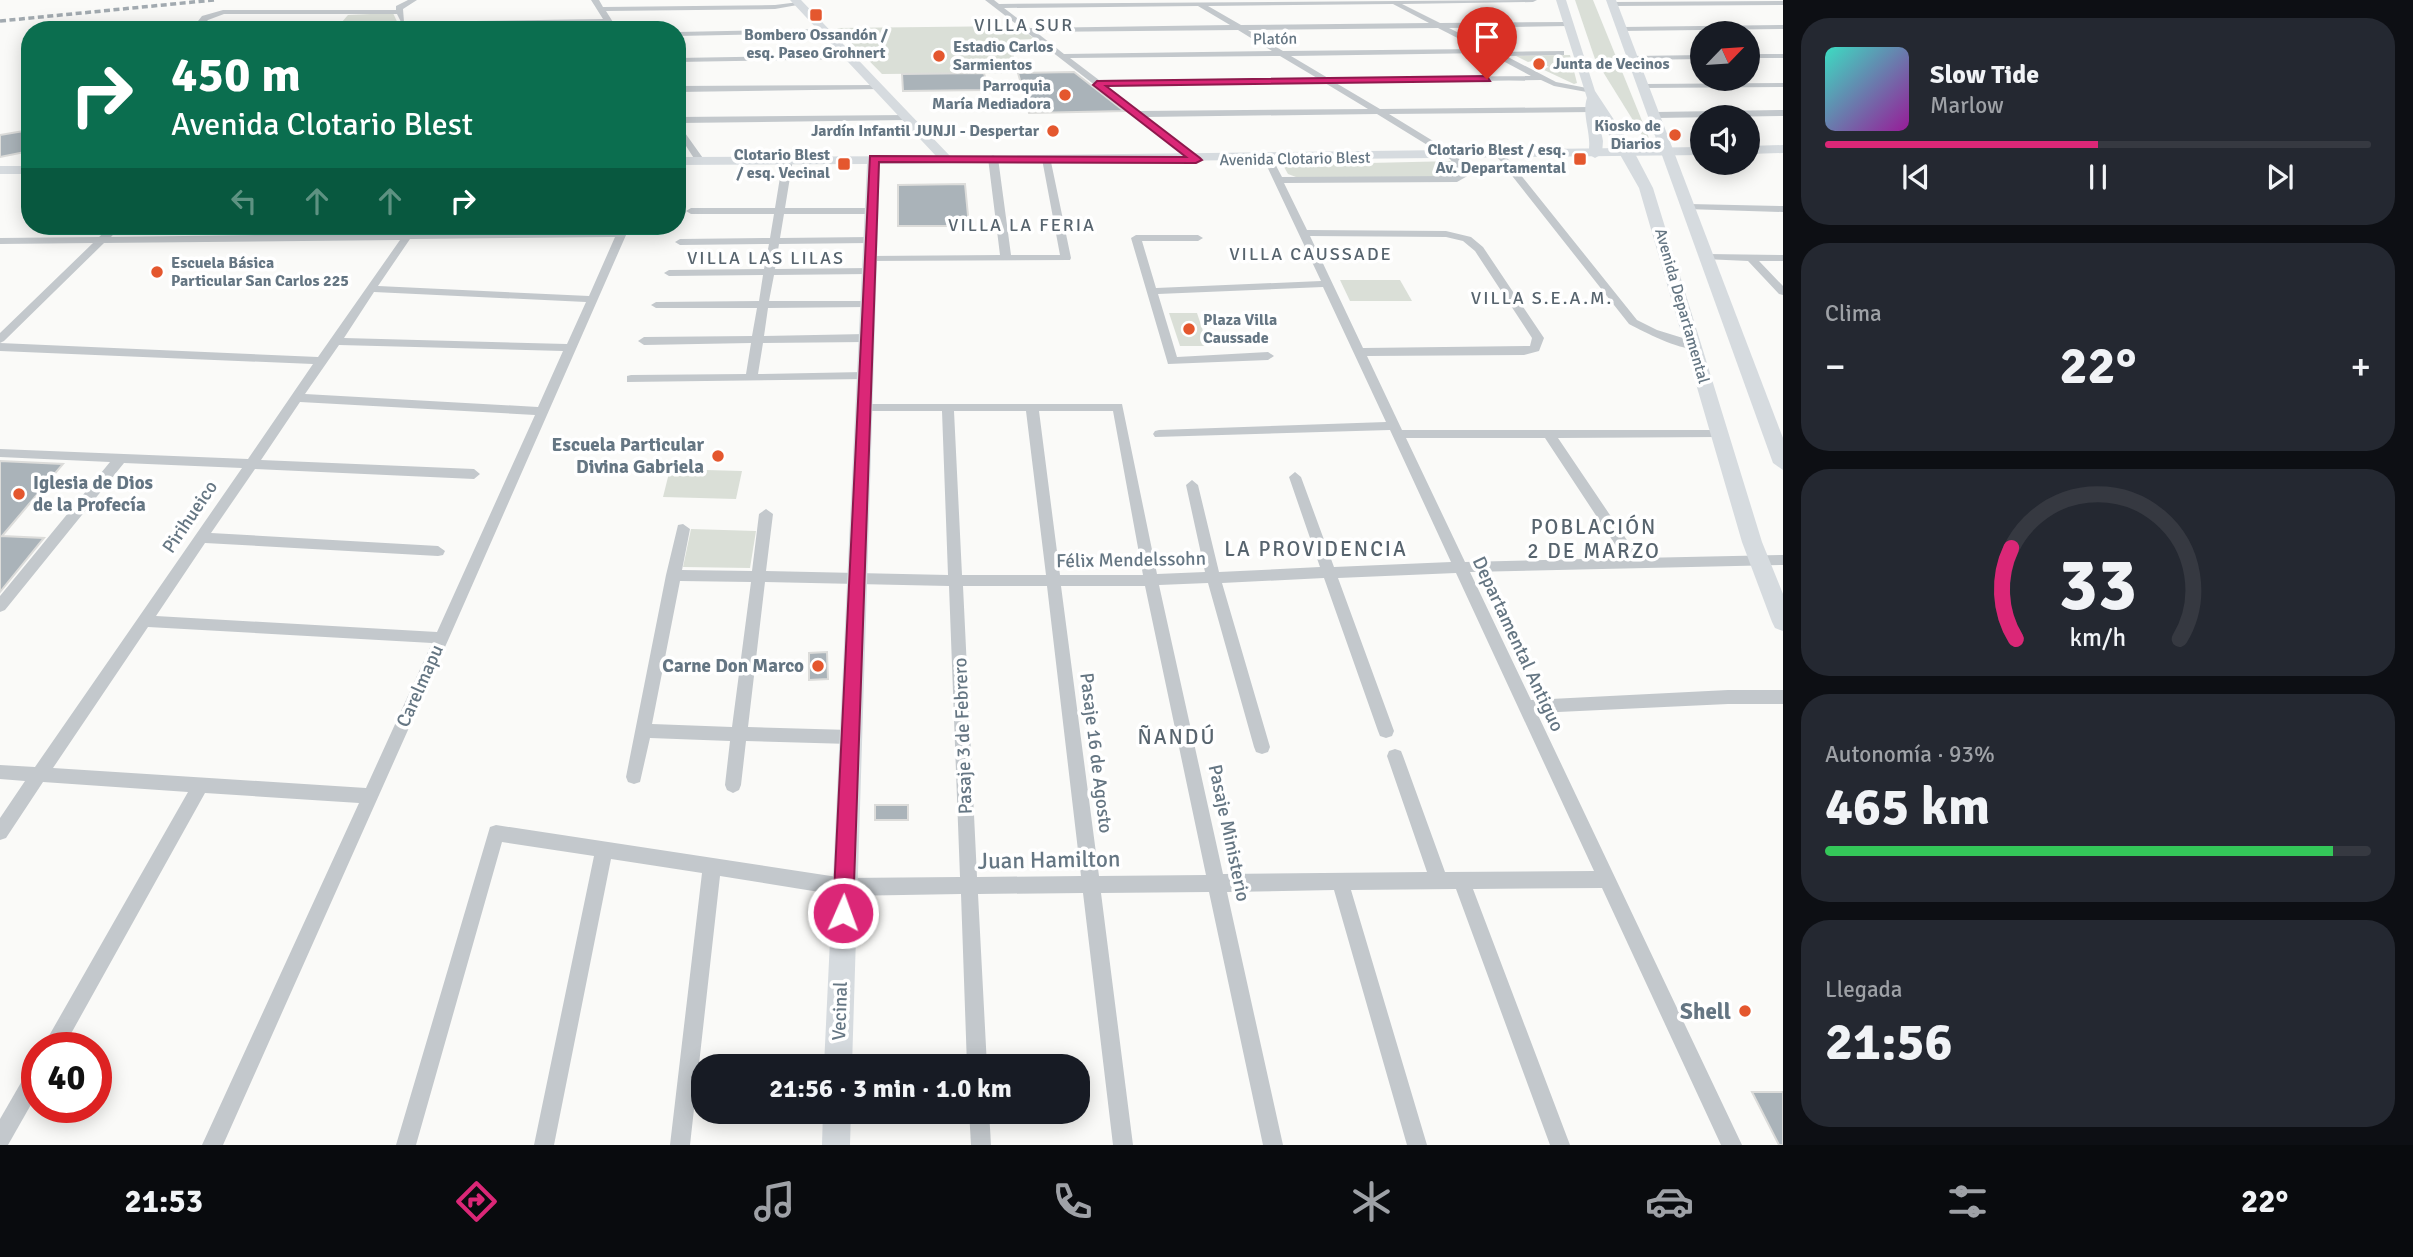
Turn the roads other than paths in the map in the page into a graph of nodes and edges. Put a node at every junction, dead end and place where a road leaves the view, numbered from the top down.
1 (280, 0) edge
2 (332, 0) edge
3 (414, 0) edge
4 (595, 0) edge
5 (989, 0) edge
6 (1533, 0) edge
7 (1561, 0) edge
8 (1392, 1) edge
9 (797, 2) edge
10 (1196, 2) edge
11 (1612, 2) edge
12 (1783, 3) edge
13 (997, 6) junction
14 (600, 9) junction
15 (268, 12) junction
16 (321, 12) junction
17 (399, 12) junction
18 (206, 21) edge
19 (402, 21) edge
20 (608, 21) edge
21 (1568, 24) junction
22 (1440, 26) junction
23 (1238, 27) junction
24 (1783, 27) edge
25 (1622, 29) junction
26 (1028, 30) junction
27 (826, 31) junction
28 (686, 34) edge
29 (1492, 52) junction
30 (1279, 53) junction
31 (1561, 53) dead end
32 (1062, 56) junction
33 (1783, 56) edge
34 (850, 57) junction
35 (1690, 57) edge
36 (1760, 57) edge
37 (1634, 58) junction
38 (686, 60) edge
39 (1541, 78) junction
40 (1324, 81) junction
41 (1097, 83) junction
42 (1783, 85) edge
43 (878, 86) junction
44 (1644, 86) junction
45 (686, 89) edge
46 (1591, 100) junction
47 (1376, 113) junction
48 (1783, 113) edge
49 (1136, 114) junction
50 (1656, 115) junction
51 (906, 118) junction
52 (686, 120) edge
53 (686, 139) edge
54 (1783, 149) edge
55 (1760, 150) edge
56 (1690, 151) edge
57 (1669, 152) junction
58 (1628, 153) junction
59 (1595, 154) junction
60 (1501, 156) junction
61 (944, 157) junction
62 (1453, 157) junction
63 (874, 158) junction
64 (993, 158) junction
65 (788, 159) junction
66 (1047, 159) junction
67 (700, 160) junction
68 (1196, 160) junction
69 (1269, 160) junction
70 (686, 161) edge
71 (0, 170) edge
72 (21, 170) edge
73 (1279, 180) junction
74 (1689, 206) junction
75 (1783, 209) edge
76 (691, 211) dead end
77 (779, 211) junction
78 (872, 211) junction
79 (1304, 233) junction
80 (107, 235) edge
81 (273, 235) edge
82 (407, 235) edge
83 (621, 235) edge
84 (1198, 238) dead end
85 (102, 240) junction
86 (870, 240) junction
87 (0, 241) edge
88 (774, 241) junction
89 (680, 242) dead end
90 (1708, 257) junction
91 (1006, 258) junction
92 (1751, 258) junction
93 (1783, 258) edge
94 (869, 265) junction
95 (769, 272) junction
96 (669, 273) dead end
97 (1328, 284) junction
98 (371, 289) junction
99 (1152, 291) junction
100 (1783, 292) edge
101 (593, 299) junction
102 (656, 304) dead end
103 (764, 304) junction
104 (867, 304) junction
105 (866, 338) junction
106 (0, 339) edge
107 (758, 340) junction
108 (335, 341) junction
109 (644, 341) dead end
110 (1695, 345) junction
111 (0, 347) edge
112 (571, 348) junction
113 (1360, 352) junction
114 (1268, 356) dead end
115 (322, 361) junction
116 (864, 376) junction
117 (751, 378) junction
118 (631, 379) dead end
119 (297, 398) junction
120 (863, 407) junction
121 (948, 407) junction
122 (1032, 407) junction
123 (543, 411) junction
124 (1396, 430) junction
125 (1548, 433) junction
126 (1718, 433) junction
127 (1159, 434) dead end
128 (0, 453) edge
129 (118, 460) junction
130 (1783, 463) edge
131 (250, 467) junction
132 (474, 474) dead end
133 (1295, 477) dead end
134 (1192, 485) dead end
135 (766, 514) dead end
136 (683, 529) dead end
137 (201, 538) junction
138 (438, 551) dead end
139 (1783, 560) edge
140 (1759, 561) junction
141 (1635, 563) junction
142 (1461, 567) junction
143 (1327, 573) junction
144 (673, 575) junction
145 (759, 575) junction
146 (1213, 577) junction
147 (858, 578) junction
148 (957, 580) junction
149 (1053, 580) junction
150 (1151, 580) junction
151 (0, 606) edge
152 (144, 621) junction
153 (1783, 622) edge
154 (442, 638) junction
155 (1783, 697) edge
156 (1527, 707) junction
157 (643, 731) junction
158 (1386, 731) dead end
159 (740, 734) junction
160 (850, 737) junction
161 (1262, 747) dead end
162 (1395, 756) dead end
163 (0, 772) edge
164 (39, 775) junction
165 (634, 777) dead end
166 (201, 785) junction
167 (733, 785) dead end
168 (371, 796) junction
169 (0, 832) edge
170 (604, 850) junction
171 (712, 867) junction
172 (1608, 879) junction
173 (1461, 880) junction
174 (1439, 881) junction
175 (1340, 882) junction
176 (1218, 883) junction
177 (1091, 884) junction
178 (969, 886) junction
179 (844, 887) junction
180 (60, 1032) edge
181 (838, 1054) edge
182 (976, 1054) edge
183 (21, 1102) edge
184 (837, 1124) edge
185 (980, 1124) edge
186 (0, 1139) edge
187 (212, 1145) edge
188 (406, 1145) edge
189 (544, 1145) edge
190 (680, 1145) edge
191 (836, 1145) edge
192 (981, 1145) edge
193 (1123, 1145) edge
194 (1273, 1145) edge
195 (1417, 1145) edge
196 (1560, 1145) edge
197 (1732, 1145) edge

1 - 15 street
2 - 16 street
3 - 17 street
4 - 14 street
5 - 13 street
6 - 8 street
7 - 21 main road, Avenida Departamental
8 - 10 street
8 - 22 street
9 - 14 street
9 - 27 street
10 - 13 street
10 - 23 street
11 - 12 street
11 - 25 main road, Avenida Departamental
13 - 26 street
14 - 20 street
15 - 16 street
15 - 18 street
16 - 17 street
17 - 19 street
21 - 22 street
21 - 46 main road, Avenida Departamental
22 - 23 street
22 - 29 street
23 - 26 street
23 - 30 street
24 - 25 street
25 - 37 main road, Avenida Departamental
26 - 32 street
27 - 28 street
27 - 34 street
29 - 30 street, Platón
29 - 31 street, Platón
29 - 39 street
30 - 32 street, Platón
30 - 40 street
32 - 41 street
33 - 36 street
34 - 38 street
34 - 43 street
35 - 37 street
37 - 44 main road, Avenida Departamental
39 - 40 street
39 - 46 street
40 - 41 street
40 - 47 street
41 - 49 street
42 - 44 street
43 - 45 street
43 - 51 street
44 - 50 main road, Avenida Departamental
46 - 47 street
46 - 58 main road, Avenida Departamental
46 - 59 main road
47 - 49 street
47 - 62 street
48 - 50 street
49 - 68 street
50 - 57 main road, Avenida Departamental
51 - 52 street
51 - 61 street
53 - 67 street
54 - 55 street
56 - 57 street, Avenida Clotario Blest
57 - 58 street, Avenida Clotario Blest
57 - 74 main road, Avenida Departamental
58 - 59 street, Avenida Clotario Blest
58 - 110 main road, Avenida Departamental
59 - 60 street, Avenida Clotario Blest
60 - 62 street, Avenida Clotario Blest
60 - 110 street
61 - 63 street, Avenida Clotario Blest
61 - 64 street, Avenida Clotario Blest
62 - 69 street, Avenida Clotario Blest
62 - 73 street, Avenida Clotario Blest
63 - 65 street, Avenida Clotario Blest
63 - 78 street, Vecinal
64 - 66 street, Avenida Clotario Blest
64 - 91 street
65 - 67 street, Avenida Clotario Blest
65 - 77 street
66 - 68 street, Avenida Clotario Blest
66 - 91 street
67 - 70 street, Avenida Clotario Blest
68 - 69 street, Avenida Clotario Blest
69 - 73 street, Departamental Antiguo
71 - 72 street
73 - 79 street, Departamental Antiguo
74 - 75 street
74 - 90 main road, Avenida Departamental
76 - 77 street
77 - 78 street
77 - 88 street
78 - 86 street, Vecinal
79 - 97 street, Departamental Antiguo
79 - 113 street
80 - 85 street
81 - 85 street
82 - 98 street, Pirihueico
83 - 101 street, Carelmapu
84 - 99 street
85 - 87 street
85 - 106 street
86 - 88 street
86 - 94 street, Vecinal
88 - 89 street
88 - 95 street
90 - 92 street
90 - 130 main road, Avenida Departamental
91 - 94 street
92 - 93 street
92 - 100 street
94 - 95 street
94 - 104 street, Vecinal
95 - 96 street
95 - 103 street
97 - 99 street
97 - 113 street, Departamental Antiguo
98 - 101 street
98 - 108 street, Pirihueico
99 - 114 street
101 - 112 street, Carelmapu
102 - 103 street
103 - 104 street
103 - 107 street
104 - 105 street, Vecinal
105 - 107 street
105 - 116 street, Vecinal
107 - 109 street
107 - 117 street
108 - 112 street
108 - 115 street, Pirihueico
110 - 126 main road, Avenida Departamental
111 - 115 street
112 - 123 street, Carelmapu
113 - 124 street, Departamental Antiguo
115 - 119 street, Pirihueico
116 - 117 street
116 - 120 street, Vecinal
117 - 118 street
119 - 123 street
119 - 131 street, Pirihueico
120 - 121 street
120 - 147 street, Vecinal
121 - 122 street
121 - 148 street, Pasaje 3 de Febrero
122 - 149 street, Pasaje 16 de Agosto
122 - 150 street, Pasaje Ministerio
123 - 154 street, Carelmapu
124 - 125 street
124 - 127 street
124 - 142 street, Departamental Antiguo
125 - 126 street
125 - 141 street
126 - 140 main road, Avenida Departamental
128 - 129 street
129 - 131 street
129 - 151 street
131 - 132 street
131 - 137 street, Pirihueico
133 - 143 street
134 - 146 street
135 - 145 street
136 - 144 street
137 - 138 street
137 - 152 street, Pirihueico
139 - 140 street, Félix Mendelssohn
140 - 141 street, Félix Mendelssohn
140 - 153 main road, Avenida Departamental
141 - 142 street, Félix Mendelssohn
142 - 143 street, Félix Mendelssohn
142 - 156 street, Departamental Antiguo
143 - 146 street, Félix Mendelssohn
143 - 158 street
144 - 145 street, Félix Mendelssohn
144 - 157 street
145 - 147 street, Félix Mendelssohn
145 - 159 street
146 - 150 street, Félix Mendelssohn
146 - 161 street
147 - 148 street, Félix Mendelssohn
147 - 160 street, Vecinal
148 - 149 street, Félix Mendelssohn
148 - 178 street, Pasaje 3 de Febrero
149 - 150 street, Félix Mendelssohn
149 - 177 street, Pasaje 16 de Agosto
150 - 176 street, Pasaje Ministerio
152 - 154 street
152 - 164 street, Pirihueico
154 - 168 street, Carelmapu
155 - 156 street
156 - 172 street, Departamental Antiguo
157 - 159 street
157 - 165 street
159 - 160 street
159 - 167 street
160 - 179 street, Vecinal
162 - 174 street
163 - 164 street
164 - 166 street
164 - 169 street, Pirihueico
166 - 168 street
166 - 180 street
168 - 187 street, Carelmapu
170 - 171 street, Juan Hamilton
170 - 188 street, Juan Hamilton
170 - 189 street
171 - 179 street, Juan Hamilton
171 - 190 street
172 - 173 street, Juan Hamilton
172 - 197 street, Departamental Antiguo
173 - 174 street, Juan Hamilton
173 - 196 street
174 - 175 street, Juan Hamilton
175 - 176 street, Juan Hamilton
175 - 195 street
176 - 177 street, Juan Hamilton
176 - 194 street, Pasaje Ministerio
177 - 178 street, Juan Hamilton
177 - 193 street, Pasaje 16 de Agosto
178 - 179 street, Juan Hamilton
178 - 182 street, Pasaje 3 de Febrero
179 - 181 street, Vecinal
183 - 186 street
184 - 191 street
185 - 192 street

